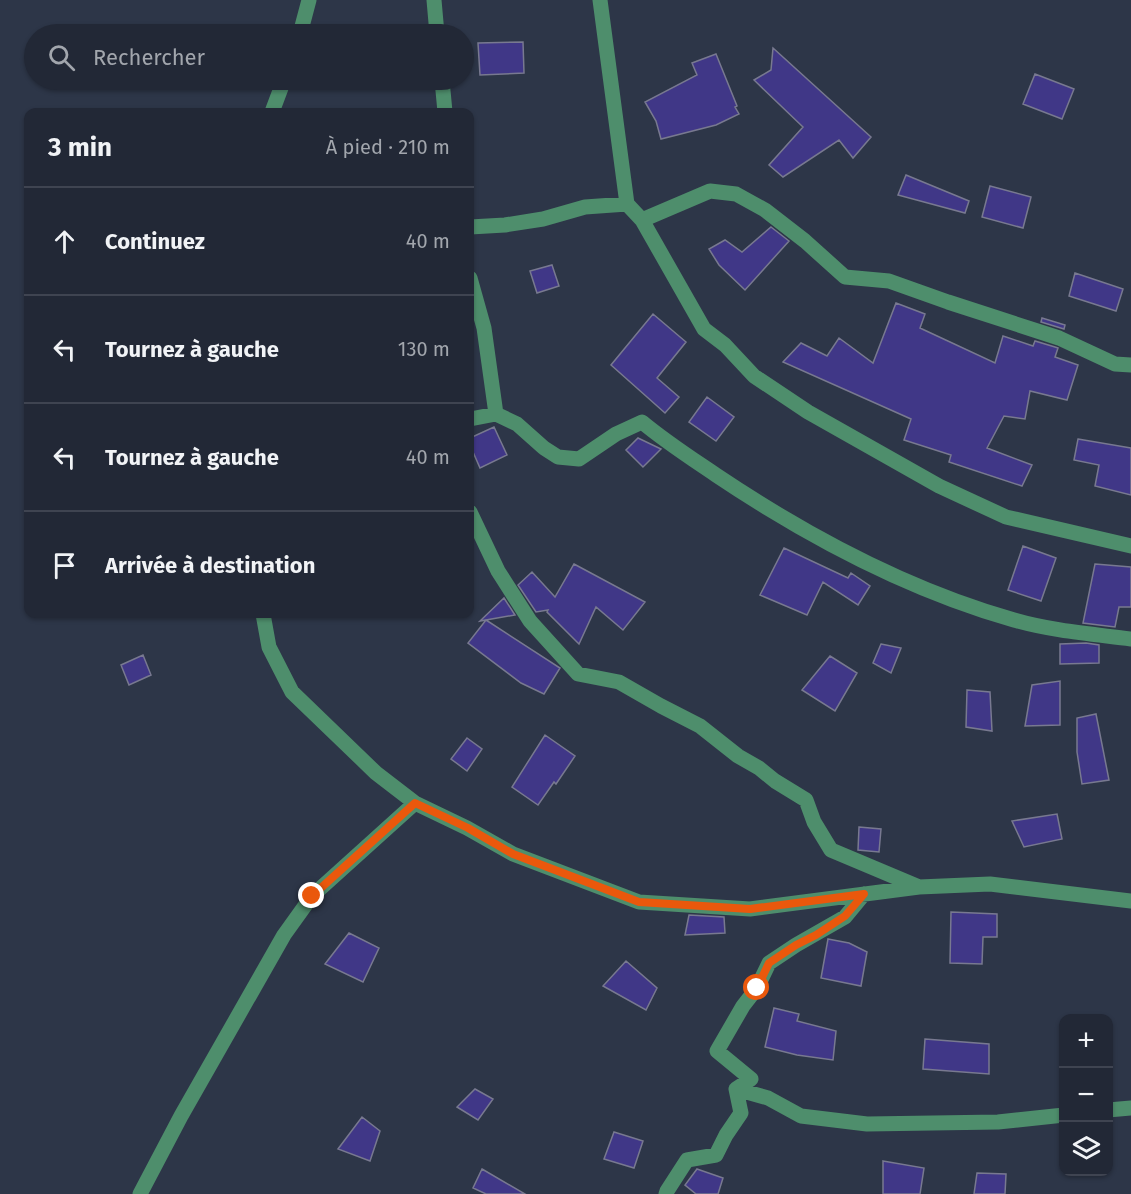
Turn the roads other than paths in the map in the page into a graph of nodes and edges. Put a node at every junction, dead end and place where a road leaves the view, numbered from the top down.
1 (309, 0) edge
2 (434, 0) edge
3 (600, 0) edge
4 (303, 24) edge
5 (436, 24) edge
6 (280, 90) edge
7 (443, 90) edge
8 (274, 108) edge
9 (445, 108) edge
10 (627, 204) junction
11 (642, 220) junction
12 (474, 227) edge
13 (474, 292) edge
14 (1131, 365) edge
15 (496, 414) junction
16 (474, 418) edge
17 (474, 520) edge
18 (1131, 546) edge
19 (264, 618) edge
20 (1131, 639) edge
21 (415, 803) junction
22 (919, 887) junction
23 (864, 894) junction
24 (1131, 901) edge
25 (736, 1089) junction
26 (1131, 1108) edge
27 (1113, 1110) edge
28 (1059, 1116) edge
29 (140, 1194) edge
30 (666, 1194) edge

1 - 4 street
2 - 5 street
3 - 10 street
6 - 8 street
7 - 9 street
10 - 11 street
10 - 12 street
11 - 14 street
11 - 18 street
13 - 15 street
15 - 16 street
15 - 20 street
17 - 22 street
19 - 21 street
21 - 23 street
21 - 29 street
22 - 23 street
22 - 24 street
23 - 25 street
25 - 28 street
25 - 30 street
26 - 27 street

